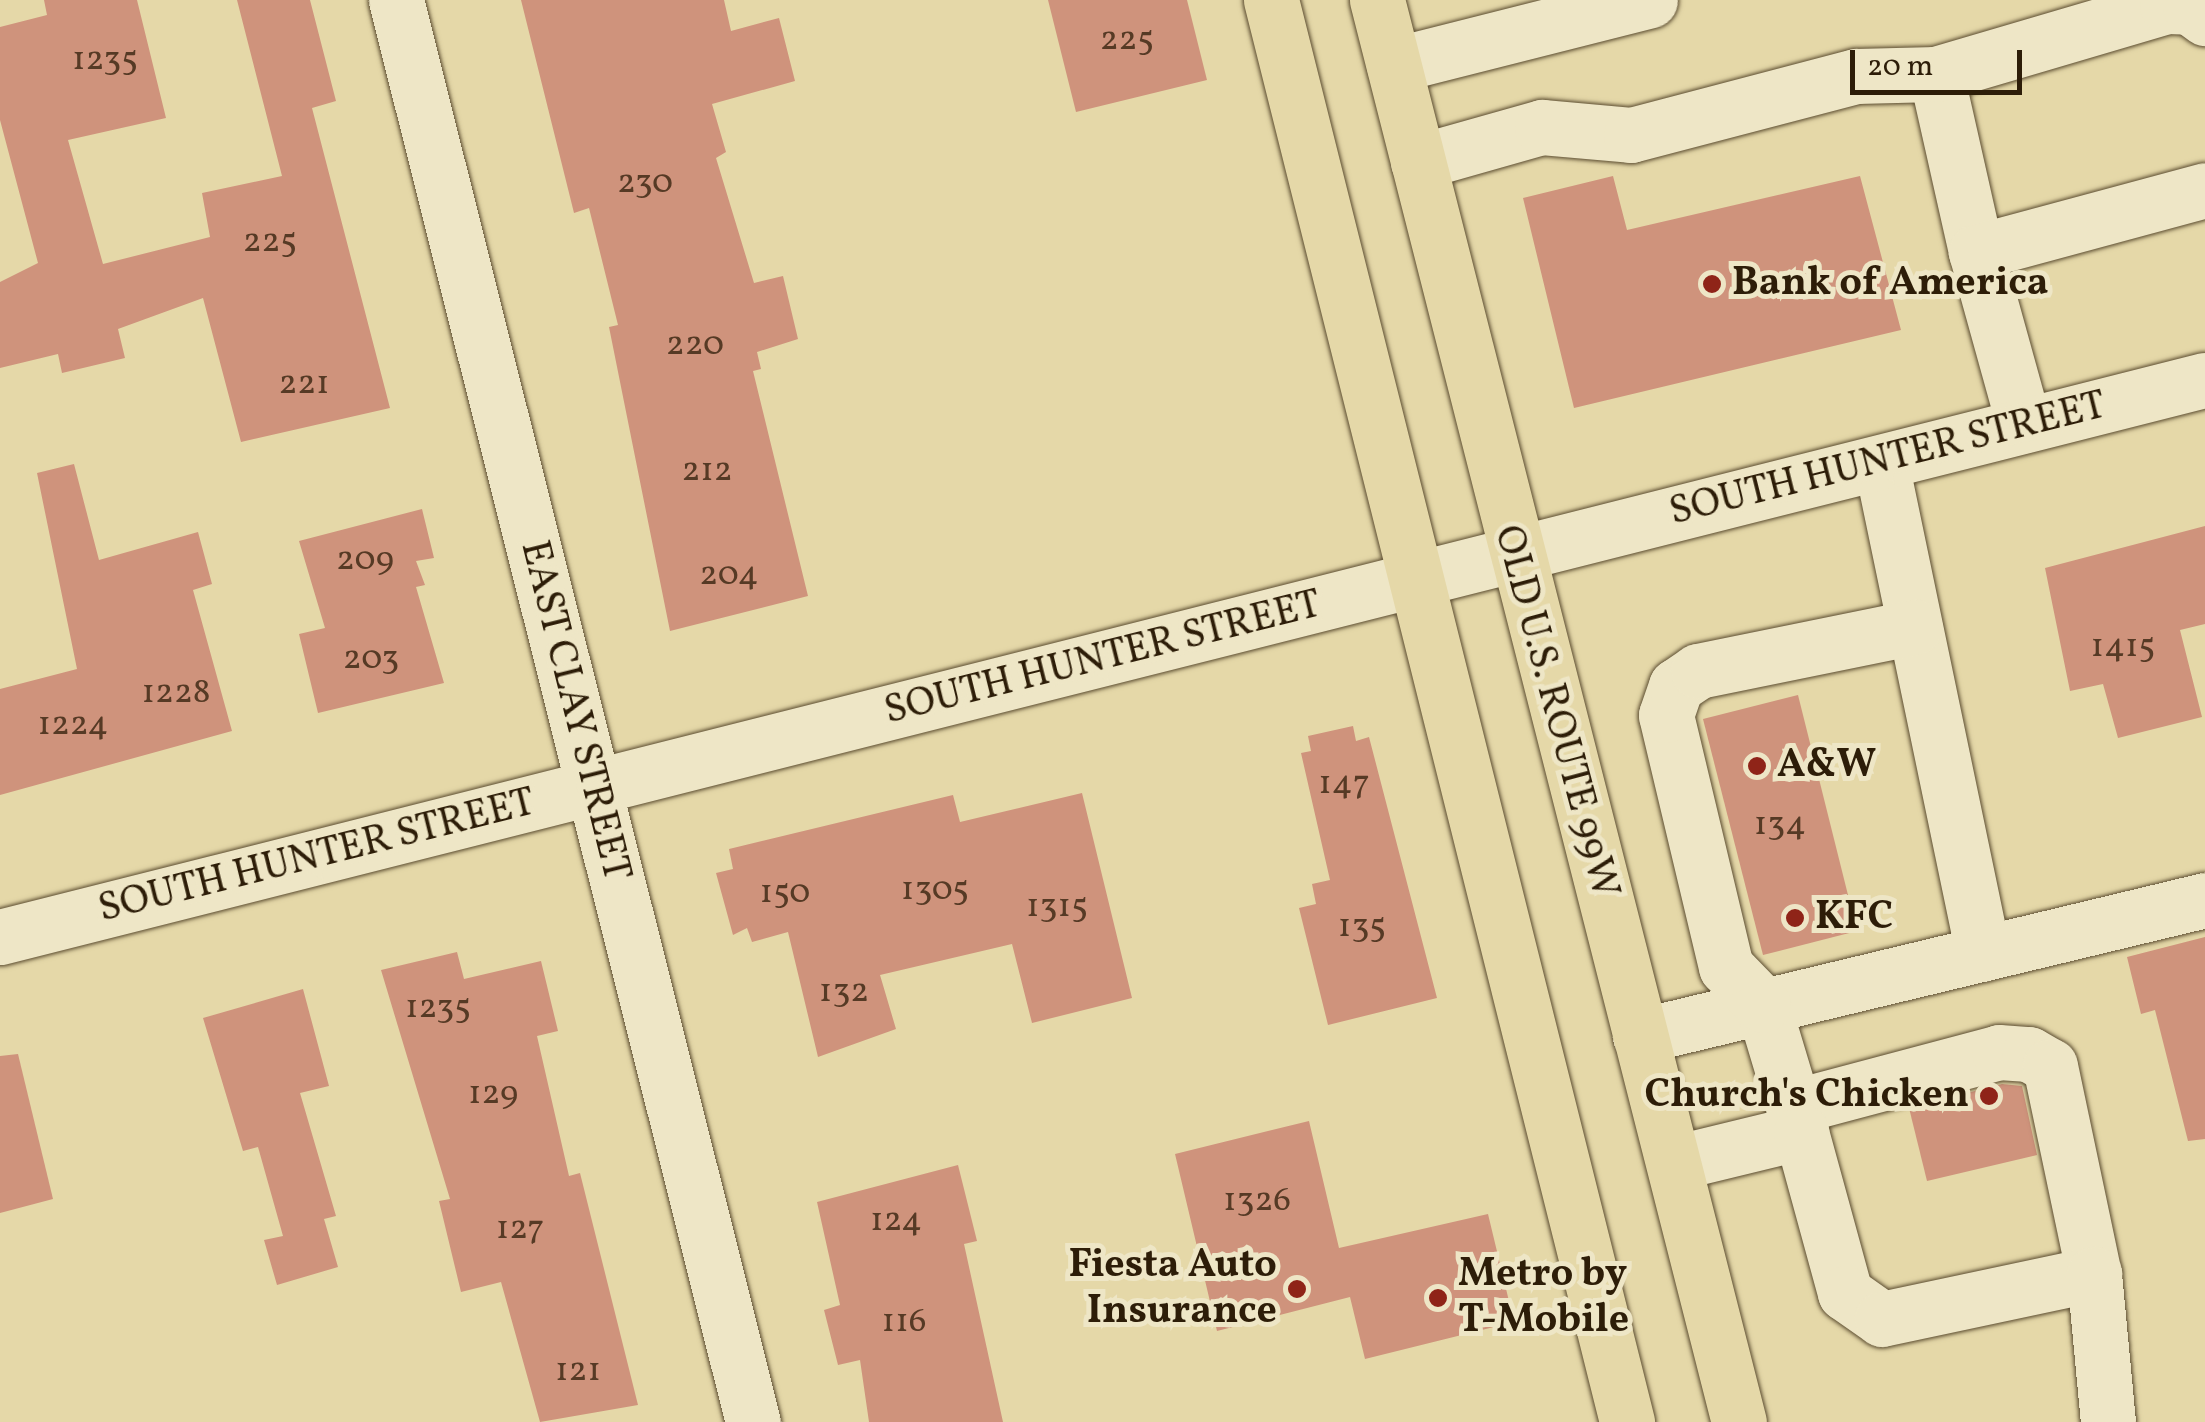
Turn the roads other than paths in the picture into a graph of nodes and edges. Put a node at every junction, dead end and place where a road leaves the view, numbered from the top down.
1 (396, 0) edge
2 (1271, 0) edge
3 (1377, 0) edge
4 (1650, 0) edge
5 (2205, 18) edge
6 (1394, 65) junction
7 (1936, 74) junction
8 (1418, 162) junction
9 (2205, 190) edge
10 (1976, 252) junction
11 (2205, 380) edge
12 (2024, 425) junction
13 (1880, 463) junction
14 (1512, 555) junction
15 (1413, 581) junction
16 (1915, 627) junction
17 (593, 787) junction
18 (2205, 900) edge
19 (0, 938) edge
20 (1984, 952) junction
21 (1762, 1005) junction
22 (1640, 1036) junction
23 (1797, 1119) junction
24 (1674, 1164) junction
25 (2094, 1274) junction
26 (753, 1422) edge
27 (1627, 1422) edge
28 (1739, 1422) edge
29 (2108, 1422) edge

1 - 17 street, EAST CLAY STREET
2 - 15 main road
3 - 6 main road, OLD U.S. ROUTE 99W
4 - 6 street
5 - 7 street
6 - 8 main road, OLD U.S. ROUTE 99W
7 - 8 street
7 - 10 street
8 - 14 main road, OLD U.S. ROUTE 99W
9 - 10 street
10 - 12 street
11 - 12 street, SOUTH HUNTER STREET
12 - 13 street, SOUTH HUNTER STREET
13 - 14 street, SOUTH HUNTER STREET
13 - 16 street
14 - 15 street, SOUTH HUNTER STREET
14 - 22 main road, OLD U.S. ROUTE 99W
15 - 17 street, SOUTH HUNTER STREET
15 - 27 main road
16 - 20 street
16 - 21 street
17 - 19 street, SOUTH HUNTER STREET
17 - 26 street, EAST CLAY STREET
18 - 20 street
20 - 21 street
21 - 22 street
21 - 23 street
22 - 24 main road, OLD U.S. ROUTE 99W
23 - 24 street
23 - 25 street
23 - 25 street
24 - 28 main road, OLD U.S. ROUTE 99W
25 - 29 street

